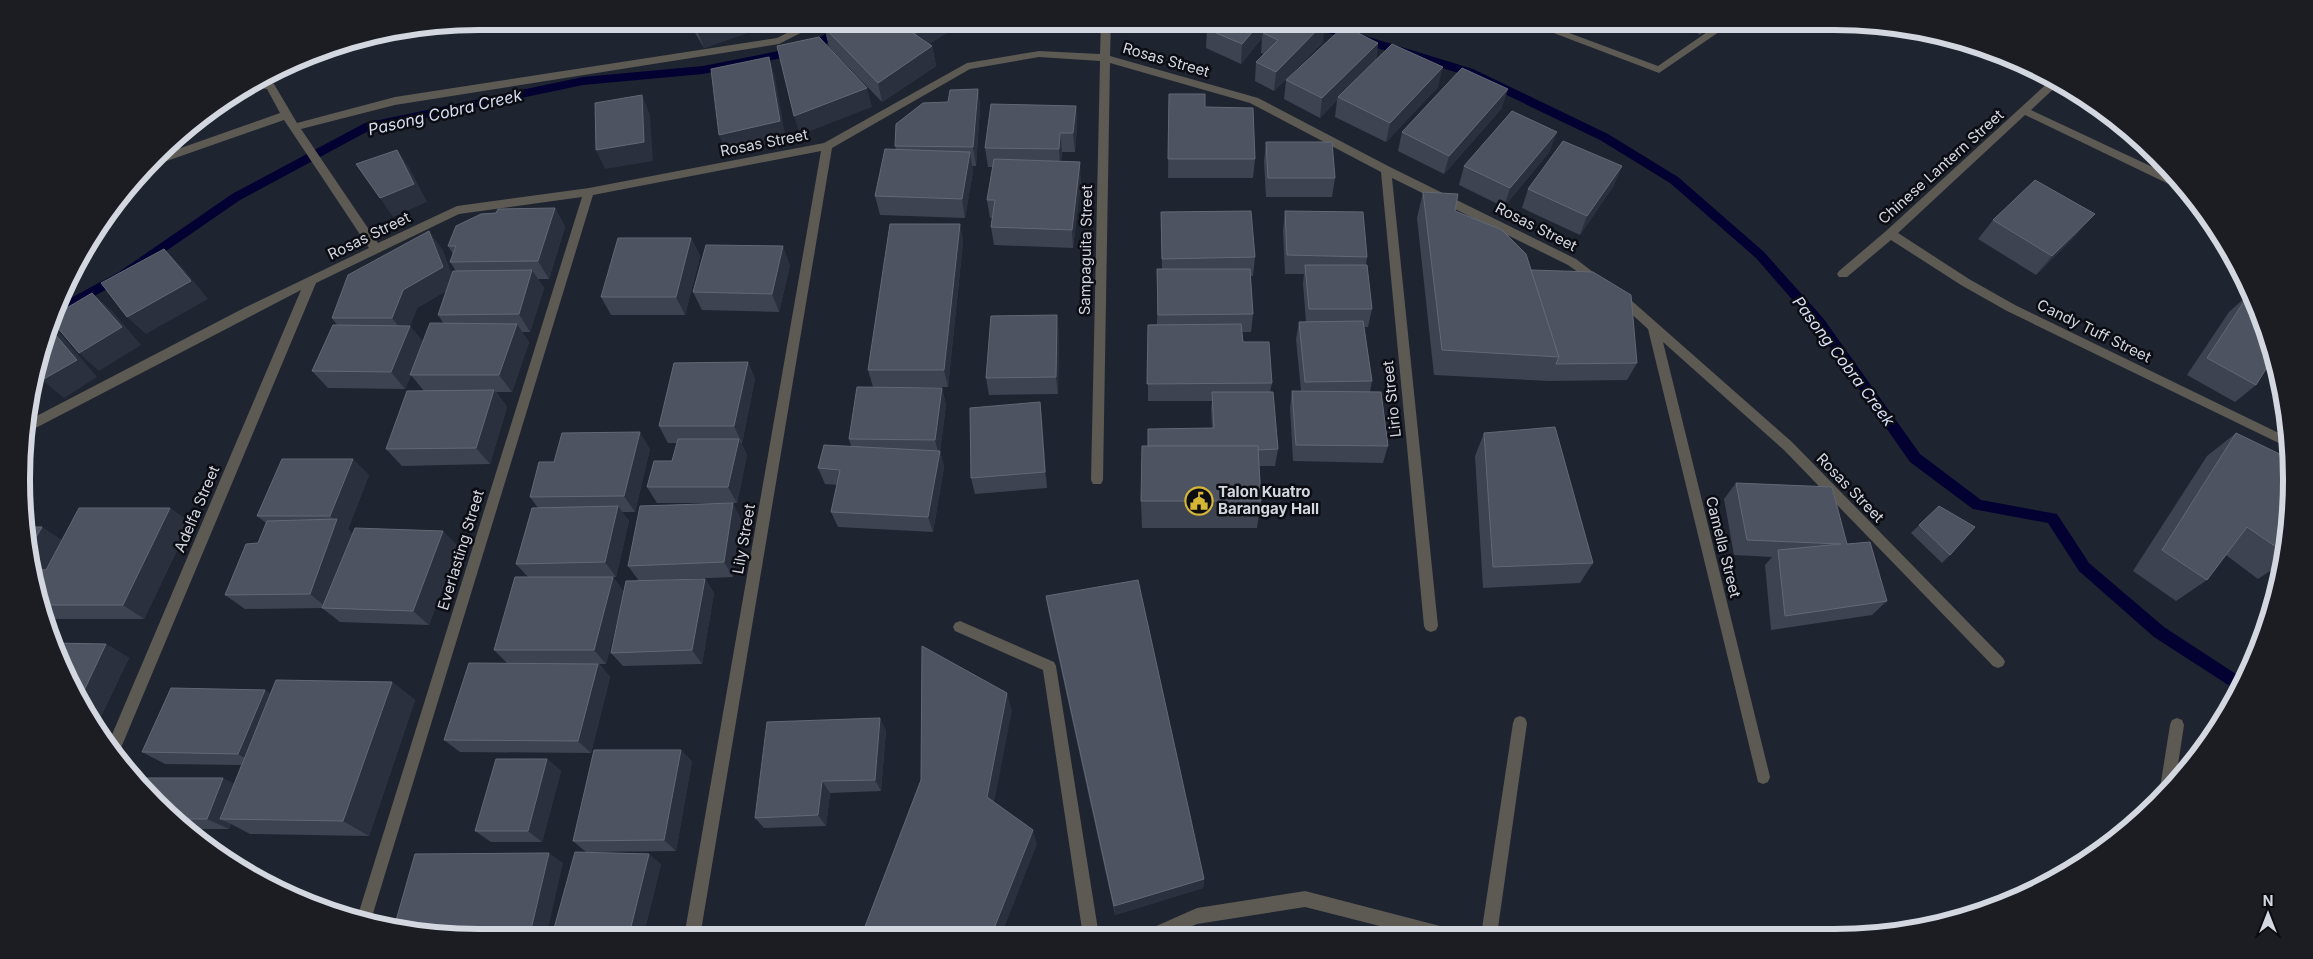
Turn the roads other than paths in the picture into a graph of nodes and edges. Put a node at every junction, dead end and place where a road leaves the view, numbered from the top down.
1 (800, 30) edge
2 (1106, 30) edge
3 (1550, 30) edge
4 (1717, 30) edge
5 (1104, 58) junction
6 (264, 85) edge
7 (2051, 86) edge
8 (2025, 111) junction
9 (286, 115) junction
10 (295, 127) junction
11 (827, 146) junction
12 (168, 156) edge
13 (1386, 170) junction
14 (2166, 178) edge
15 (589, 192) junction
16 (1890, 234) junction
17 (376, 249) junction
18 (1843, 274) dead end
19 (311, 281) junction
20 (1653, 326) junction
21 (34, 424) edge
22 (2281, 440) edge
23 (1097, 480) dead end
24 (1431, 626) dead end
25 (960, 627) dead end
26 (1998, 662) dead end
27 (1520, 723) dead end
28 (2177, 724) dead end
29 (116, 743) edge
30 (1762, 777) dead end
31 (2168, 779) edge
32 (365, 914) edge
33 (693, 929) edge
34 (1090, 929) edge
35 (1166, 929) edge
36 (1421, 929) edge
37 (1490, 929) edge

1 - 10 street
2 - 5 street, Sampaguita Street
3 - 4 street
5 - 11 street, Rosas Street
5 - 13 street, Rosas Street
5 - 23 street, Sampaguita Street
6 - 9 street
7 - 8 street, Chinese Lantern Street
8 - 14 street
8 - 16 street, Chinese Lantern Street
9 - 10 street
9 - 12 street
10 - 17 street
11 - 15 street, Rosas Street
11 - 33 street, Lily Street
13 - 20 street, Rosas Street
13 - 24 street, Lirio Street
15 - 17 street, Rosas Street
15 - 32 street, Everlasting Street
16 - 18 street, Chinese Lantern Street
16 - 22 street, Candy Tuff Street
17 - 19 street, Rosas Street
19 - 21 street, Rosas Street
19 - 29 street, Adelfa Street
20 - 26 street, Rosas Street
20 - 30 street, Camella Street
25 - 34 street
27 - 37 street
28 - 31 street
35 - 36 street

